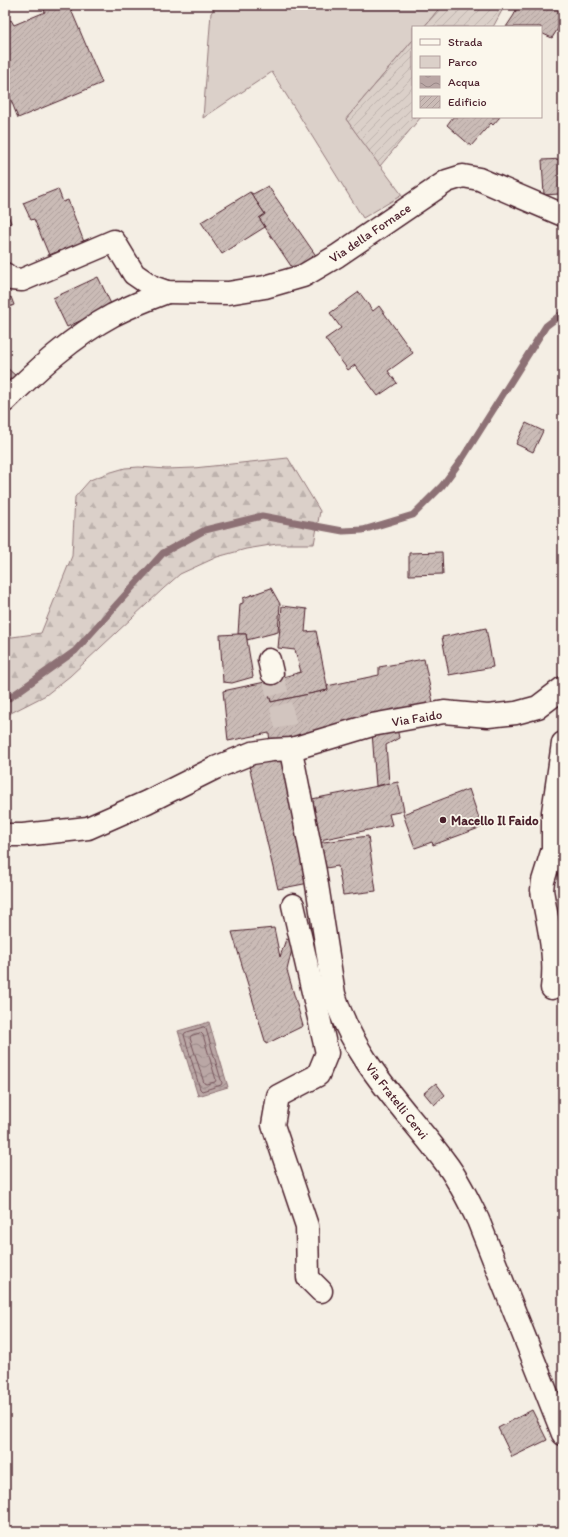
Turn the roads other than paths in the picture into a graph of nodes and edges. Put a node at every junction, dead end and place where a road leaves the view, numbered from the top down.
1 (563, 215) edge
2 (5, 274) edge
3 (167, 292) junction
4 (5, 401) edge
5 (563, 688) edge
6 (563, 743) edge
7 (292, 750) junction
8 (5, 835) edge
9 (293, 904) dead end
10 (552, 988) dead end
11 (327, 1053) junction
12 (368, 1065) junction
13 (322, 1291) dead end
14 (563, 1434) edge

1 - 3 street, Via della Fornace
2 - 3 street, Via della Fornace
3 - 4 street, Via della Fornace
5 - 7 street, Via Faido
6 - 10 street
7 - 8 street, Via Faido
7 - 12 street, Via Fratelli Cervi
9 - 11 street
11 - 12 street
11 - 13 street
12 - 14 street, Via Fratelli Cervi

